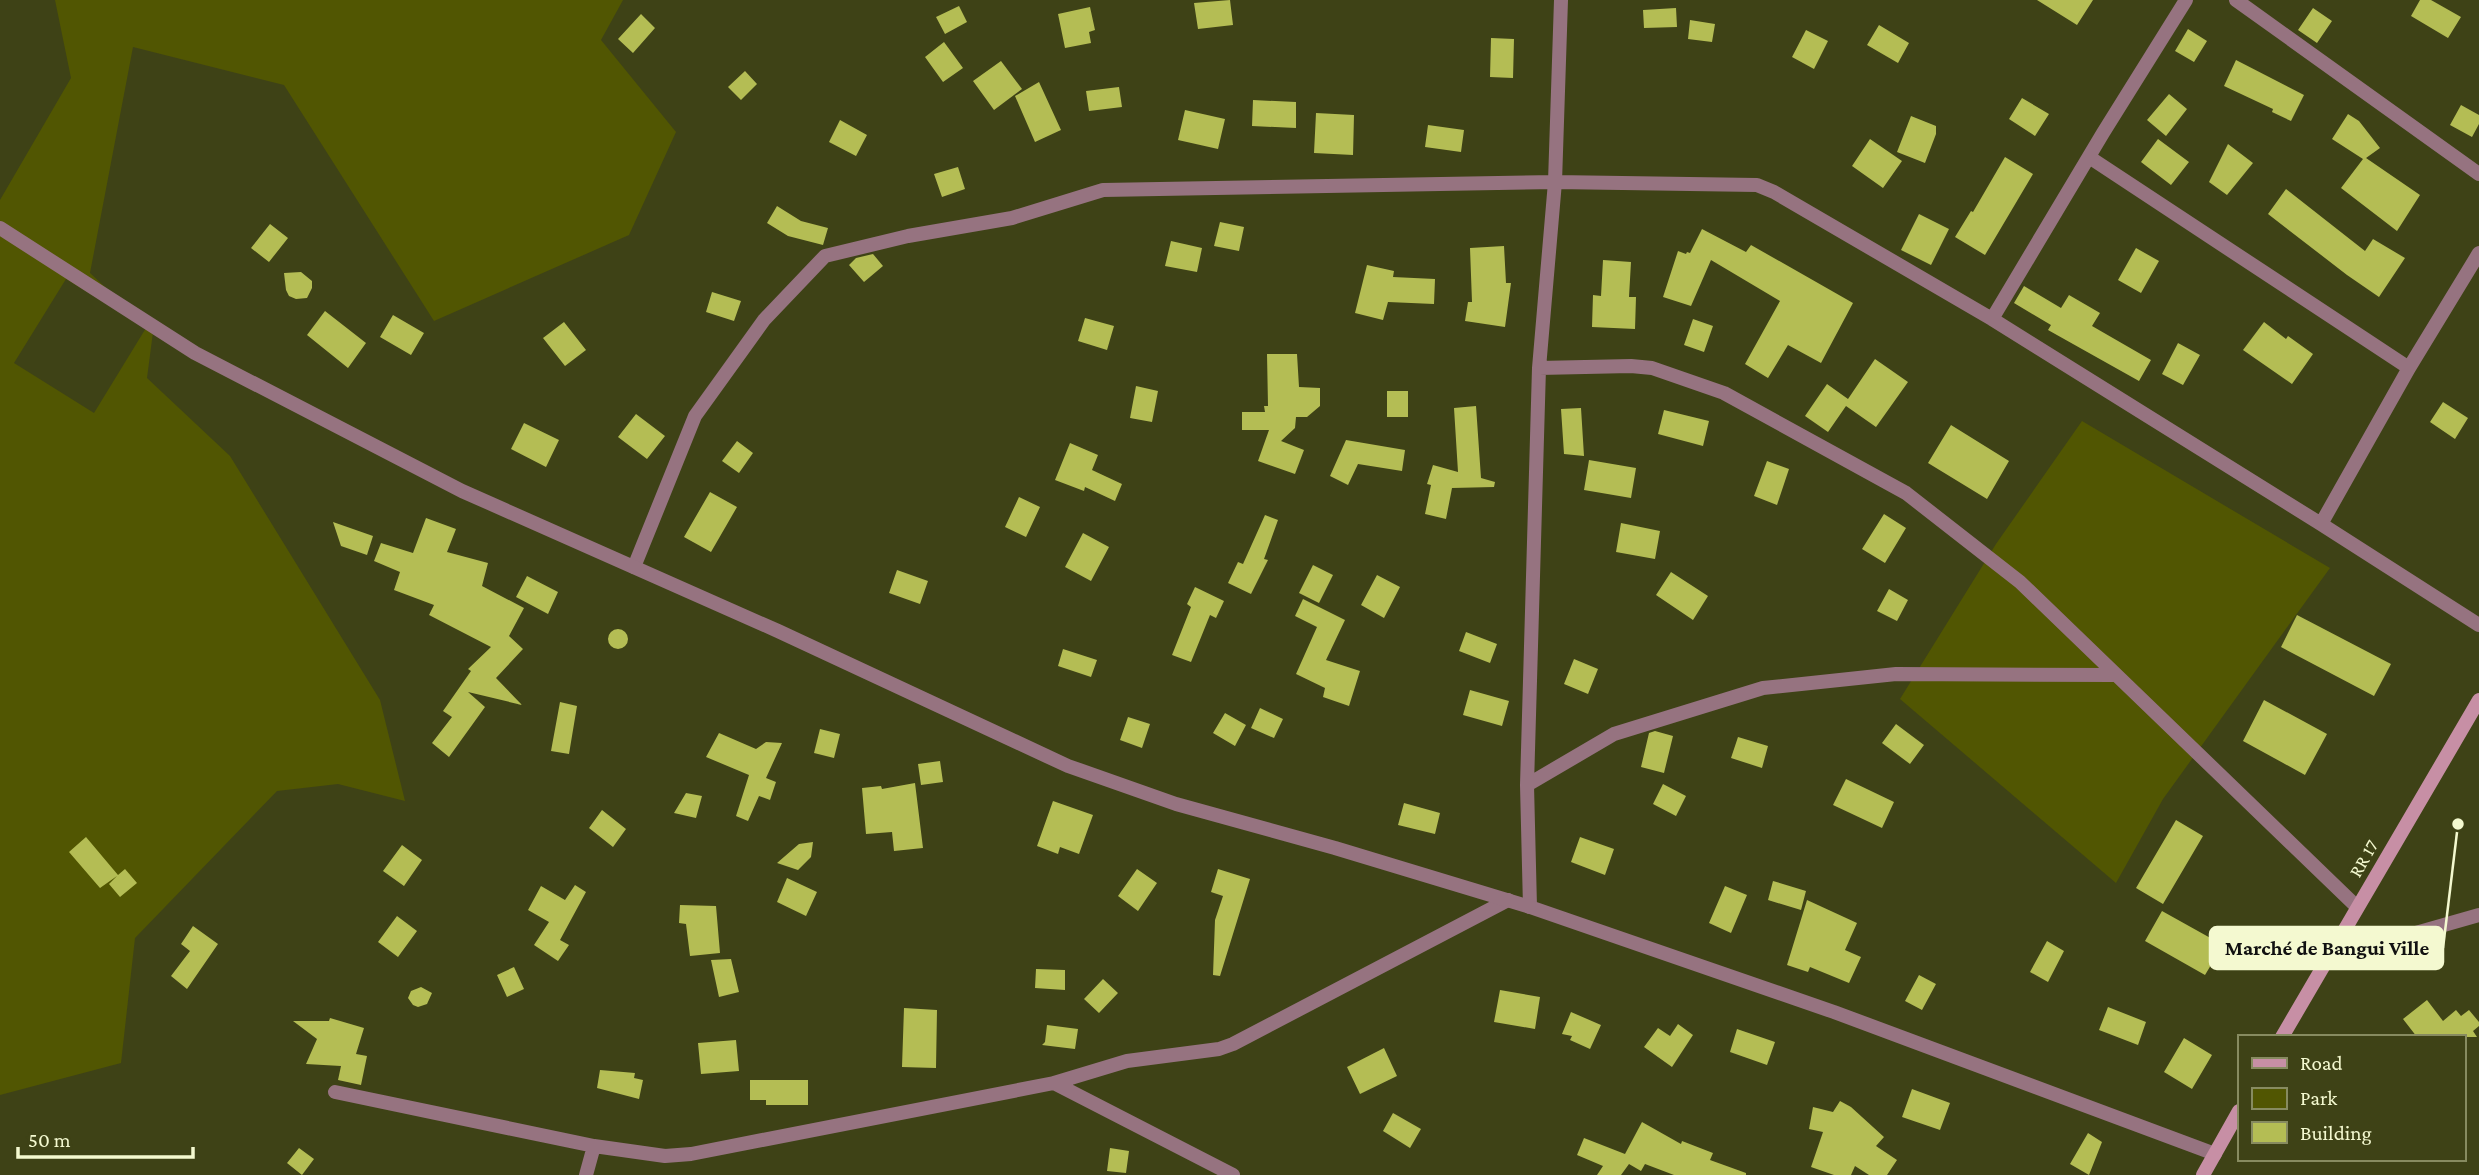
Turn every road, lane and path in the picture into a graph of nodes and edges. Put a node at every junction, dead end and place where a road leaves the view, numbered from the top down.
1 (1561, 0) edge
2 (2186, 0) edge
3 (2236, 0) edge
4 (2090, 157) junction
5 (2479, 174) edge
6 (1555, 182) junction
7 (0, 228) edge
8 (2479, 253) edge
9 (1993, 319) junction
10 (2409, 368) junction
11 (1539, 369) junction
12 (2321, 524) junction
13 (634, 567) junction
14 (2479, 625) edge
15 (2113, 675) junction
16 (2479, 700) edge
17 (1527, 785) junction
18 (1508, 900) junction
19 (1530, 907) junction
20 (2357, 908) junction
21 (2479, 915) edge
22 (2328, 958) junction
23 (2283, 1035) edge
24 (1054, 1083) junction
25 (335, 1091) dead end
26 (2238, 1113) edge
27 (594, 1146) junction
28 (2215, 1154) junction
29 (586, 1175) edge
30 (1233, 1175) edge
31 (2203, 1175) edge

1 - 6 street
2 - 4 street
3 - 5 street
4 - 9 street
4 - 10 street
6 - 9 street
6 - 11 street
6 - 13 street
7 - 13 street
8 - 10 street
9 - 12 street
10 - 12 street
11 - 15 street
11 - 17 street
12 - 14 street
13 - 18 street
15 - 17 street
15 - 20 street
16 - 20 main road, RR 17 / RR 17
17 - 19 street
18 - 19 street
18 - 24 street
19 - 28 street
20 - 22 main road, RR 17 / RR 17
21 - 22 street
22 - 23 main road, RR 17 / RR 17
24 - 27 street
24 - 30 street
25 - 27 street
26 - 28 main road
27 - 29 street
28 - 31 main road

